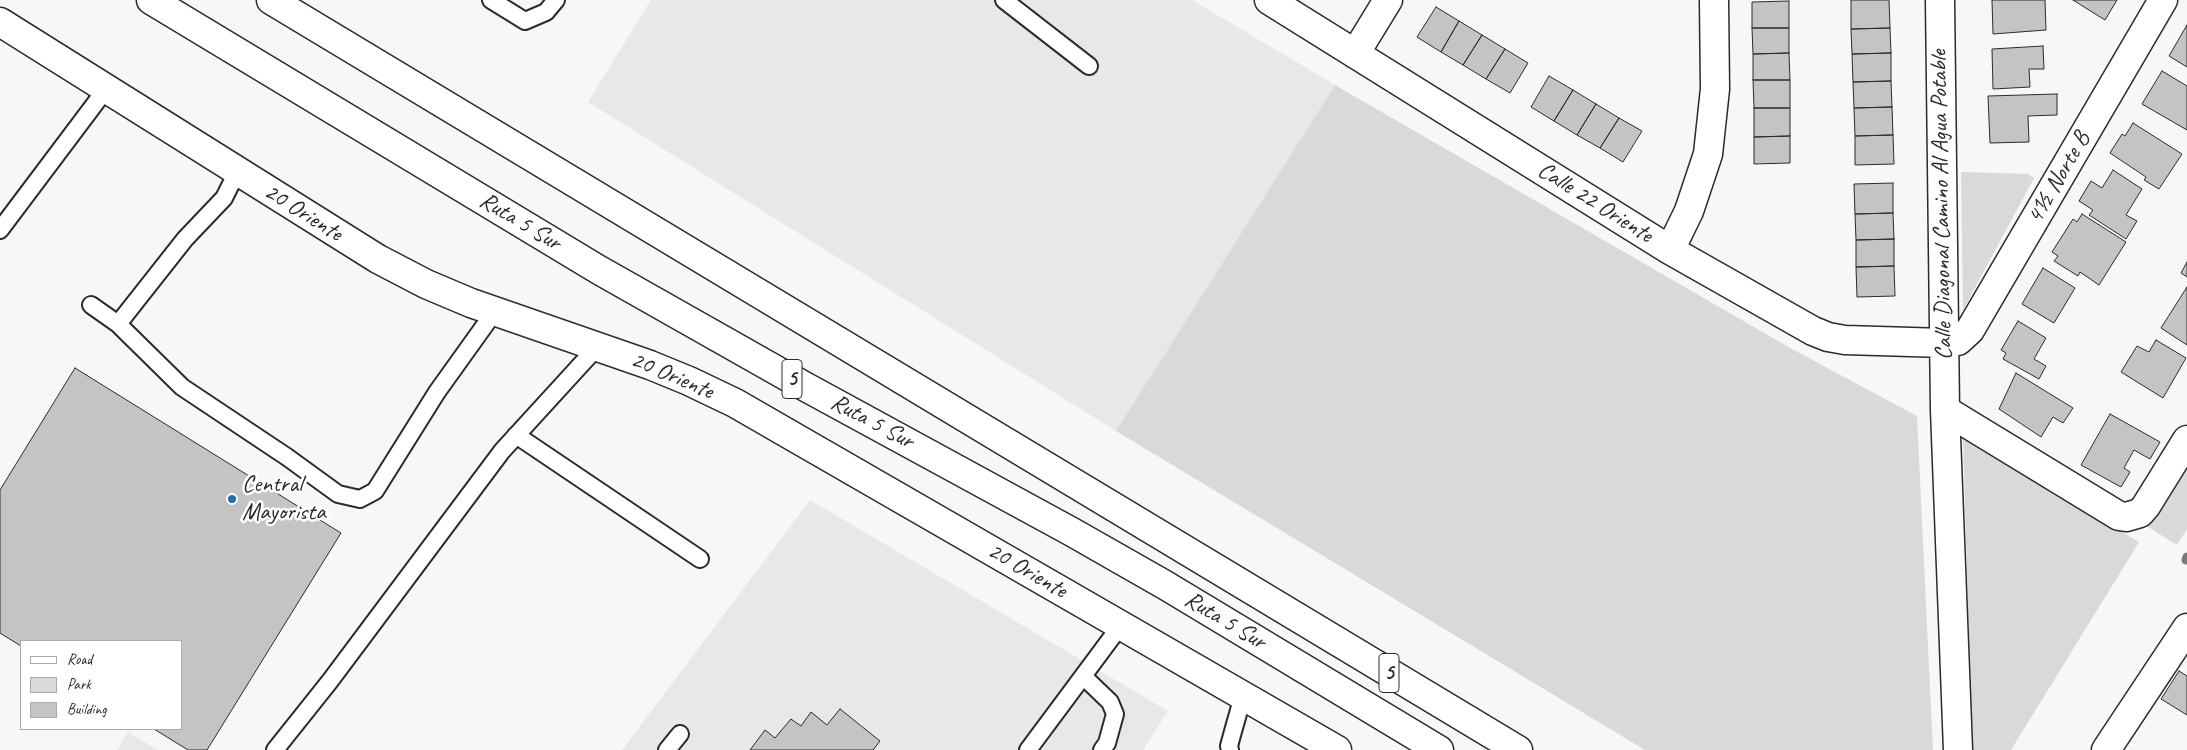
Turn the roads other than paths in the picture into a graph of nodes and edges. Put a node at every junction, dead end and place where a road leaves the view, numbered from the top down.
1 (151, 0) edge
2 (272, 0) edge
3 (491, 0) edge
4 (556, 0) edge
5 (1004, 0) edge
6 (1269, 0) edge
7 (1388, 0) edge
8 (1714, 0) edge
9 (1940, 0) edge
10 (2163, 0) edge
11 (0, 22) edge
12 (1355, 54) junction
13 (1089, 66) dead end
14 (106, 89) junction
15 (237, 172) junction
16 (0, 230) edge
17 (1670, 250) junction
18 (91, 305) dead end
19 (495, 311) junction
20 (118, 324) junction
21 (1944, 343) junction
22 (598, 346) junction
23 (1945, 410) junction
24 (516, 435) junction
25 (2187, 440) edge
26 (700, 559) dead end
27 (1121, 625) junction
28 (2187, 628) edge
29 (1084, 677) junction
30 (1243, 696) junction
31 (680, 734) dead end
32 (275, 750) edge
33 (667, 750) edge
34 (1028, 750) edge
35 (1102, 750) edge
36 (1230, 750) edge
37 (1337, 750) edge
38 (1439, 750) edge
39 (1518, 750) edge
40 (1958, 750) edge
41 (2106, 750) edge

1 - 38 main road, Ruta 5 Sur / 5
2 - 39 main road, Ruta 5 Sur / 5
3 - 4 lane
5 - 13 lane
6 - 12 main road, Calle 22 Oriente
7 - 12 main road
8 - 17 main road
9 - 21 main road, Calle Diagonal Camino Al Agua Potable
10 - 21 main road, 4½ Norte B
11 - 14 main road, 20 Oriente
12 - 17 main road, Calle 22 Oriente
14 - 15 main road, 20 Oriente
14 - 16 lane
15 - 19 main road, 20 Oriente
15 - 20 lane
17 - 21 main road, Calle 22 Oriente
18 - 20 lane
19 - 20 lane
19 - 22 main road, 20 Oriente
21 - 23 main road, Calle Diagonal Camino Al Agua Potable
22 - 24 lane
22 - 27 main road, 20 Oriente
23 - 25 main road
23 - 40 main road, Calle Diagonal Camino Al Agua Potable
24 - 26 lane
24 - 32 lane
27 - 29 lane
27 - 30 main road, 20 Oriente
28 - 41 main road
29 - 34 lane
29 - 35 lane
30 - 36 lane
30 - 37 main road, 20 Oriente
31 - 33 lane

